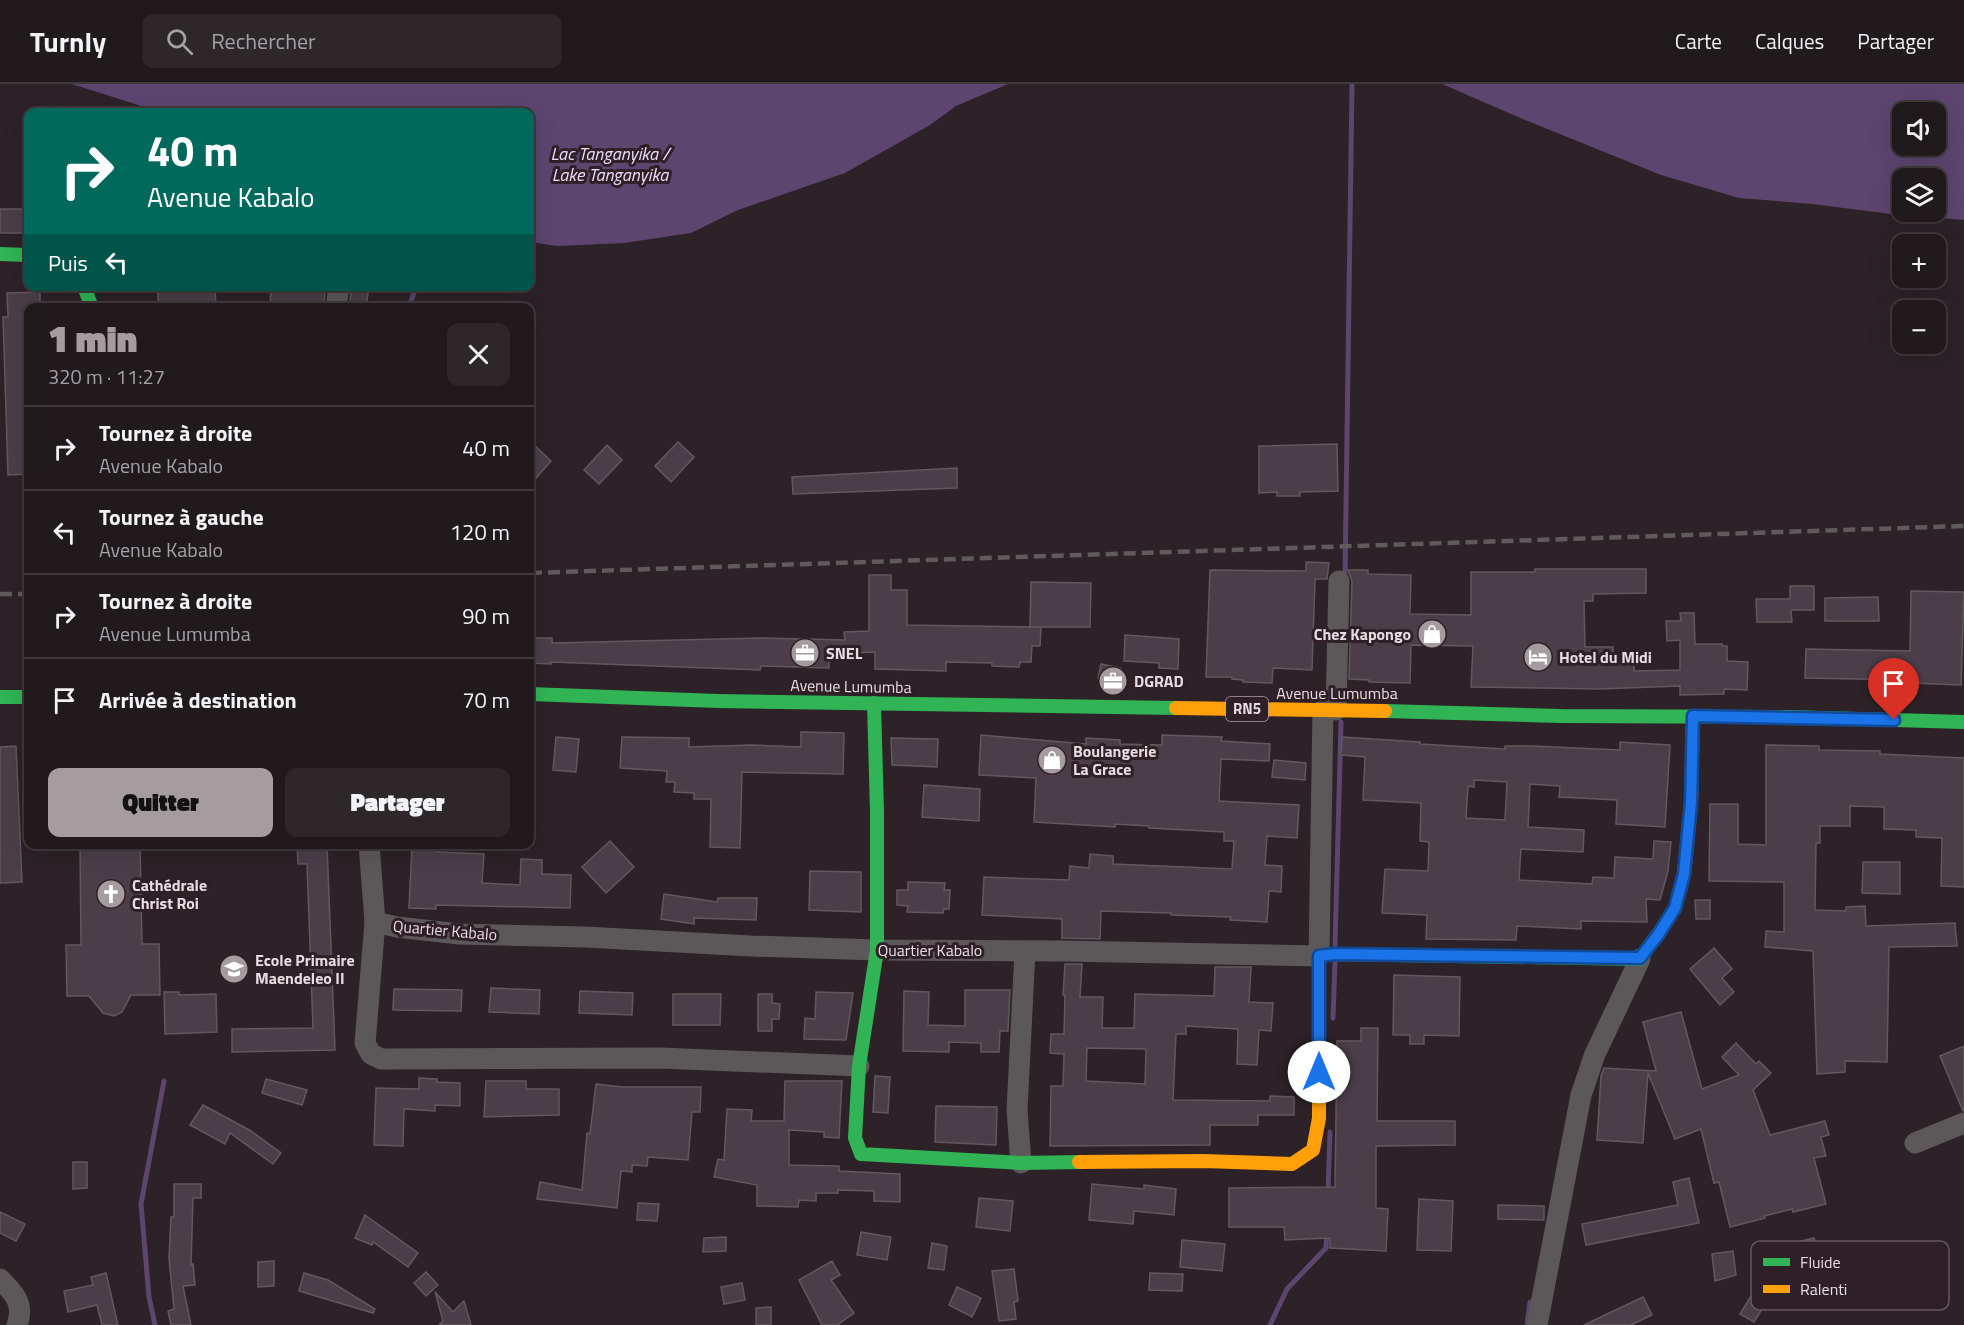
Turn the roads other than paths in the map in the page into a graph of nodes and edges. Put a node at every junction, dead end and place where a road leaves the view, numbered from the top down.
1 (0, 254) edge
2 (24, 255) edge
3 (1339, 581) dead end
4 (534, 694) edge
5 (0, 697) edge
6 (24, 697) edge
7 (874, 703) junction
8 (1330, 710) junction
9 (1693, 716) junction
10 (1964, 722) edge
11 (369, 849) edge
12 (375, 922) junction
13 (877, 950) junction
14 (1025, 951) junction
15 (1319, 956) junction
16 (1640, 958) junction
17 (859, 1066) junction
18 (1964, 1123) edge
19 (1916, 1143) dead end
20 (1021, 1163) junction
21 (0, 1279) edge
22 (17, 1325) edge
23 (1538, 1325) edge

1 - 2 main road
3 - 8 street
4 - 7 main road, Avenue Lumumba / RN5
5 - 6 main road
7 - 8 main road, Avenue Lumumba / RN5
7 - 13 main road
8 - 9 main road, Avenue Lumumba / RN5
8 - 15 street
9 - 10 main road, Avenue Lumumba / RN5
9 - 16 main road
11 - 12 street, Quartier Kabalo
12 - 13 street, Quartier Kabalo
12 - 17 street
13 - 14 street, Quartier Kabalo
13 - 17 main road
14 - 15 street, Quartier Kabalo
14 - 20 street
15 - 16 main road
15 - 20 main road
16 - 23 street
17 - 20 main road
18 - 19 street
21 - 22 street

